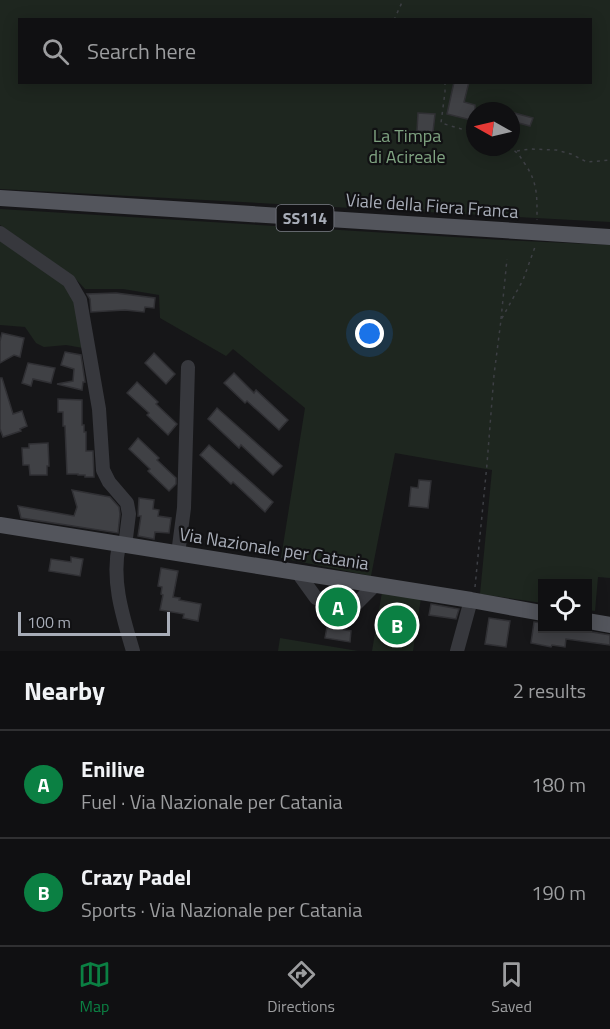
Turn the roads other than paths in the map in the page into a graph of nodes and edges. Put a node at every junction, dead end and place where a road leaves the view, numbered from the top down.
1 (0, 198) edge
2 (0, 232) edge
3 (610, 237) edge
4 (188, 367) dead end
5 (0, 525) edge
6 (122, 545) junction
7 (178, 554) junction
8 (472, 600) junction
9 (538, 612) edge
10 (592, 622) edge
11 (610, 625) edge
12 (133, 651) edge
13 (457, 651) edge

1 - 3 main road, Viale della Fiera Franca / SS114
2 - 6 street
4 - 7 street
5 - 6 main road, Via Nazionale per Catania
6 - 7 main road, Via Nazionale per Catania
6 - 12 street
7 - 8 main road, Via Nazionale per Catania
8 - 9 main road, Via Nazionale per Catania
8 - 13 street
10 - 11 main road

